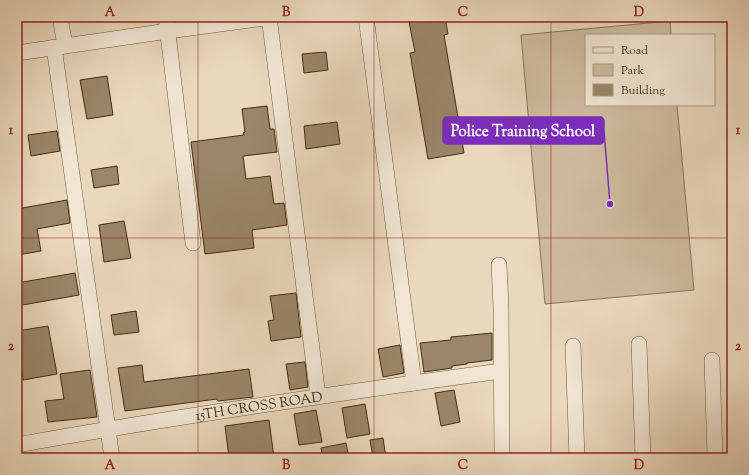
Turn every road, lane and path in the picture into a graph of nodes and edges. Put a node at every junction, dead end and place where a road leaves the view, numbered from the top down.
1 (60, 17) edge
2 (269, 17) edge
3 (273, 17) edge
4 (366, 17) edge
5 (167, 24) edge
6 (59, 46) junction
7 (17, 53) edge
8 (193, 243) dead end
9 (499, 264) dead end
10 (639, 344) dead end
11 (573, 346) dead end
12 (712, 360) dead end
13 (501, 371) junction
14 (414, 383) junction
15 (318, 396) junction
16 (108, 429) junction
17 (17, 445) edge
18 (112, 458) edge
19 (502, 458) edge
20 (577, 458) edge
21 (644, 458) edge
22 (715, 458) edge

1 - 6 street
2 - 3 street
2 - 5 street
2 - 15 street
4 - 14 street
5 - 6 street
5 - 8 street
6 - 7 street
6 - 16 street
9 - 13 street
10 - 21 street
11 - 20 street
12 - 22 street
13 - 14 street, 15TH CROSS ROAD
13 - 19 street
14 - 15 street, 15TH CROSS ROAD
15 - 16 street, 15TH CROSS ROAD
16 - 17 street, 15TH CROSS ROAD
16 - 18 street

